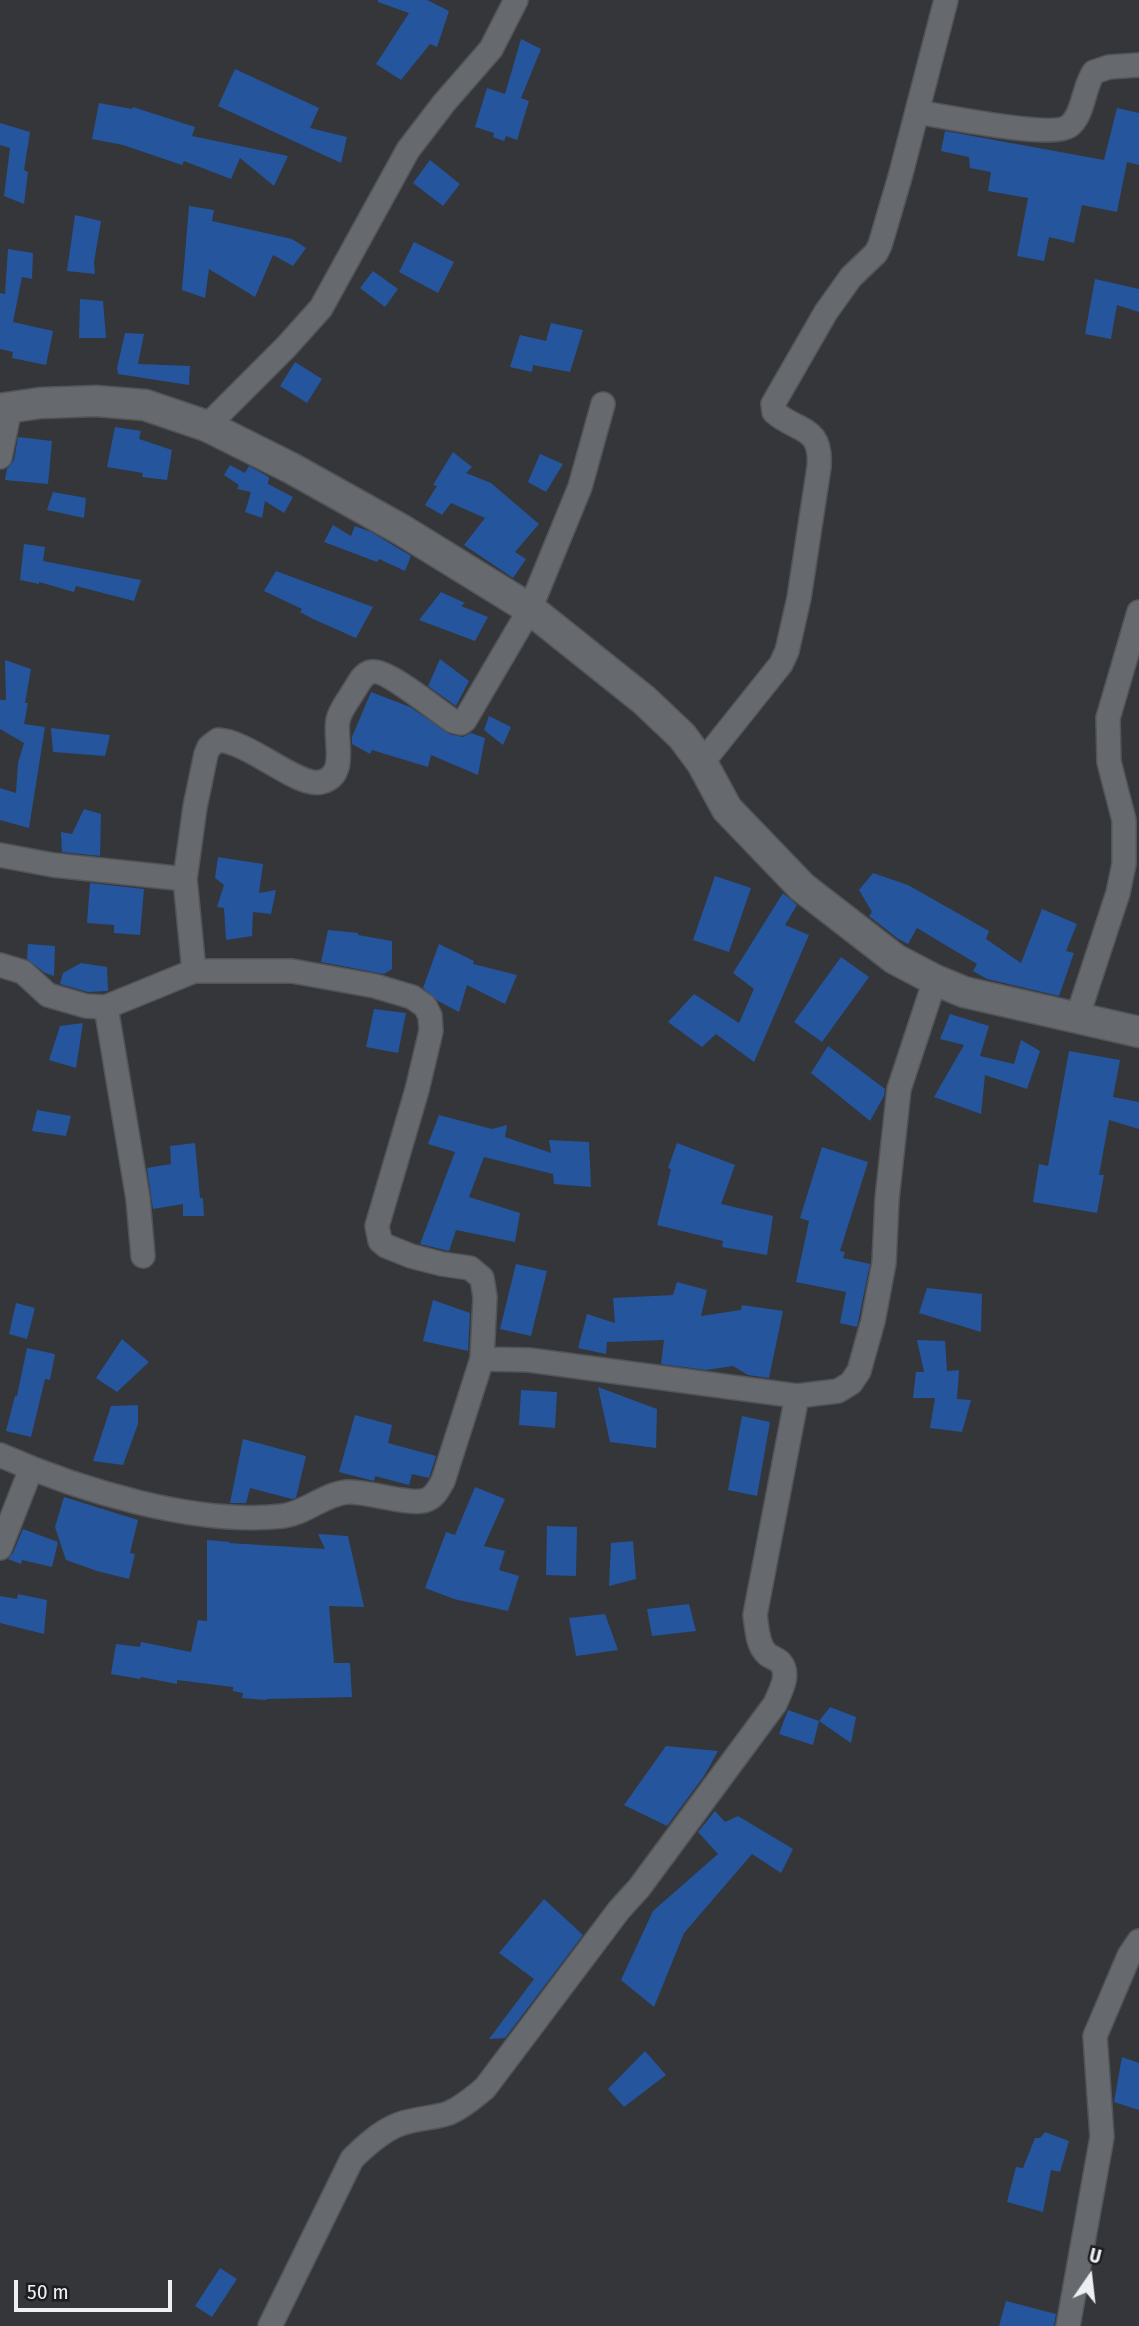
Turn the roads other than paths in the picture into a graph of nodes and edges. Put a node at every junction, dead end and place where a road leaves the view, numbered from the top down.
1 (516, 0) edge
2 (946, 0) edge
3 (1139, 65) edge
4 (917, 112) junction
5 (603, 404) dead end
6 (5, 408) edge
7 (207, 426) junction
8 (0, 457) edge
9 (530, 609) junction
10 (1139, 612) edge
11 (702, 763) junction
12 (1131, 823) edge
13 (0, 855) edge
14 (185, 879) junction
15 (0, 965) edge
16 (194, 971) junction
17 (934, 981) junction
18 (106, 1007) junction
19 (1077, 1018) junction
20 (1139, 1032) edge
21 (143, 1256) dead end
22 (482, 1359) junction
23 (797, 1396) junction
24 (0, 1455) edge
25 (32, 1469) junction
26 (0, 1548) edge
27 (1139, 1941) edge
28 (270, 2326) edge
29 (1068, 2326) edge

1 - 7 street
2 - 4 street
3 - 4 street
4 - 11 street
5 - 9 street
6 - 7 street
6 - 8 street
7 - 9 street
9 - 11 street
9 - 14 street
10 - 12 street
11 - 17 street
12 - 19 street
13 - 14 street
14 - 16 street
15 - 18 street
16 - 18 street
16 - 22 street
17 - 19 street
17 - 23 street
18 - 21 street
19 - 20 street
22 - 23 street
22 - 25 street
23 - 28 street
24 - 25 street
25 - 26 street
27 - 29 street

